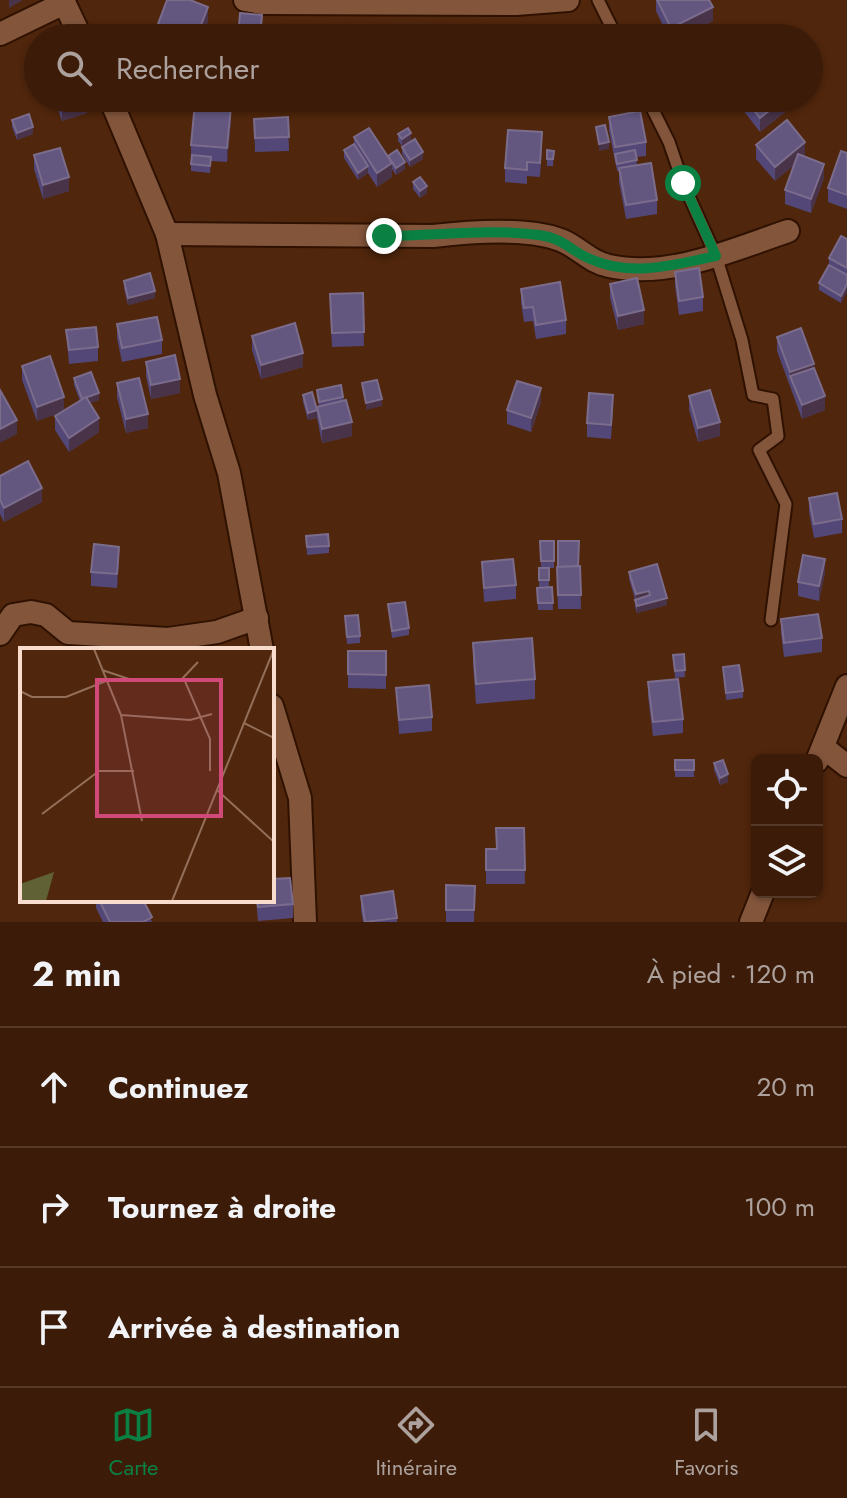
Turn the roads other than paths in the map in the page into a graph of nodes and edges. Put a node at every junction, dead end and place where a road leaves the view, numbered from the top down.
1 (245, 0) edge
2 (568, 0) edge
3 (598, 0) edge
4 (64, 1) edge
5 (75, 24) edge
6 (610, 24) edge
7 (0, 34) edge
8 (116, 112) edge
9 (654, 112) edge
10 (788, 231) dead end
11 (167, 234) junction
12 (716, 256) junction
13 (257, 618) junction
14 (771, 620) dead end
15 (0, 634) edge
16 (262, 648) edge
17 (847, 686) edge
18 (274, 713) edge
19 (820, 754) edge
20 (823, 755) edge
21 (847, 766) edge
22 (761, 898) edge
23 (305, 922) edge
24 (751, 922) edge

1 - 2 street
3 - 6 lane
4 - 5 street
4 - 7 street
8 - 11 street
9 - 12 lane
10 - 12 street
11 - 12 street
11 - 13 street
12 - 14 lane
13 - 15 street
13 - 16 street
17 - 19 street
18 - 23 street
20 - 21 street
22 - 24 street

